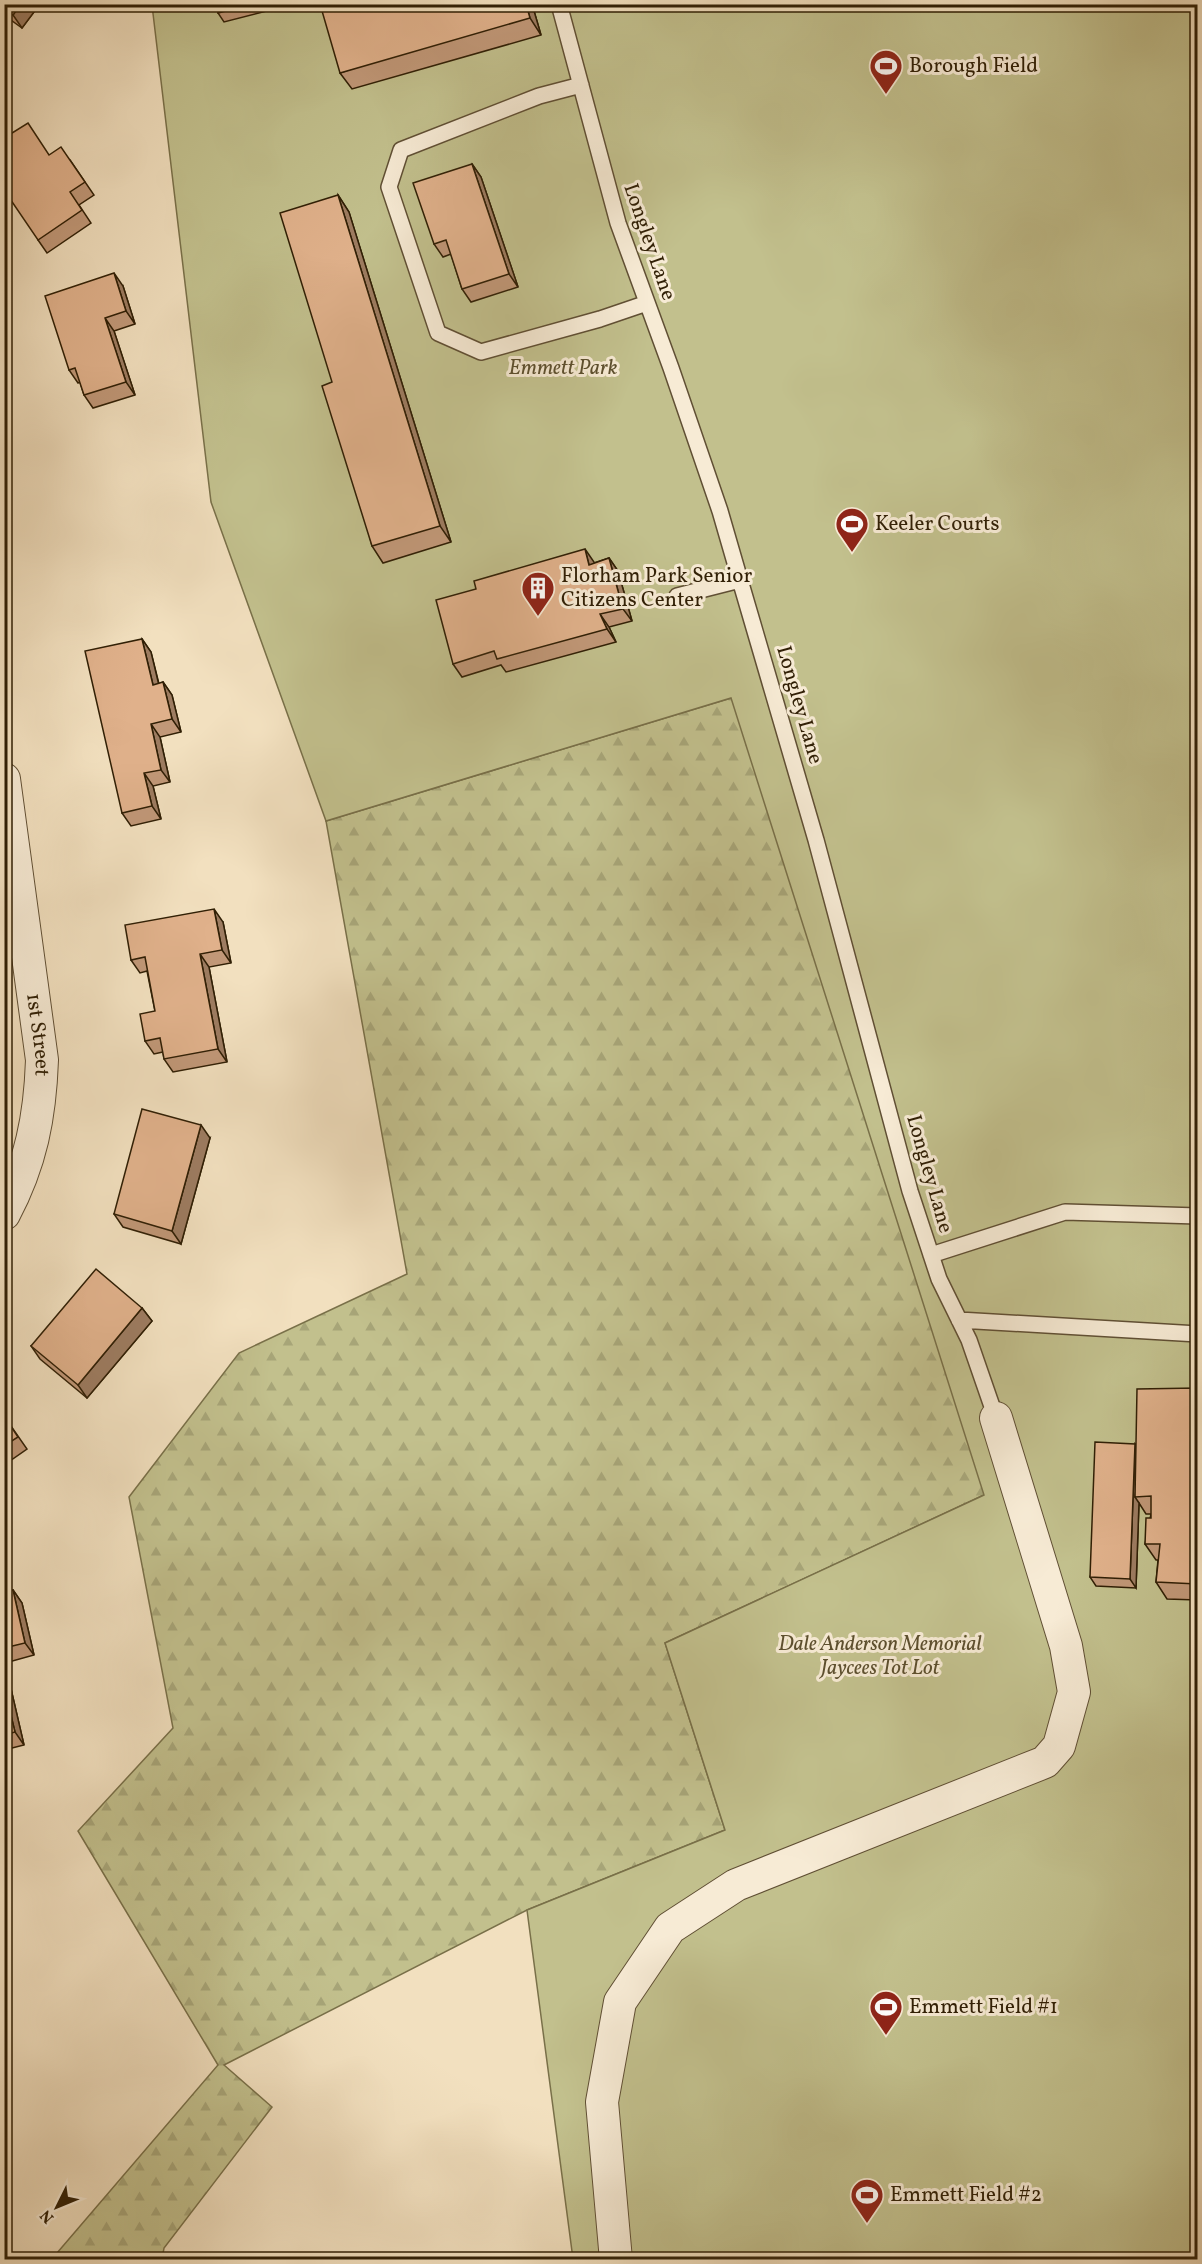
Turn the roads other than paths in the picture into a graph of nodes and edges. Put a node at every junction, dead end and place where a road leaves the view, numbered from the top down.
1 (559, 4) edge
2 (581, 85) junction
3 (647, 303) junction
4 (740, 580) junction
5 (677, 596) dead end
6 (4, 778) edge
7 (4, 1214) edge
8 (1197, 1216) edge
9 (931, 1255) junction
10 (959, 1320) junction
11 (1197, 1334) edge
12 (996, 1418) joint
13 (616, 2259) edge

1 - 2 lane, Longley Lane
2 - 3 lane, Longley Lane
2 - 3 lane
3 - 4 lane, Longley Lane
4 - 5 lane
4 - 9 lane, Longley Lane
6 - 7 street, 1st Street
8 - 9 lane
9 - 10 lane, Longley Lane
10 - 11 lane
10 - 12 lane, Longley Lane
12 - 13 street

